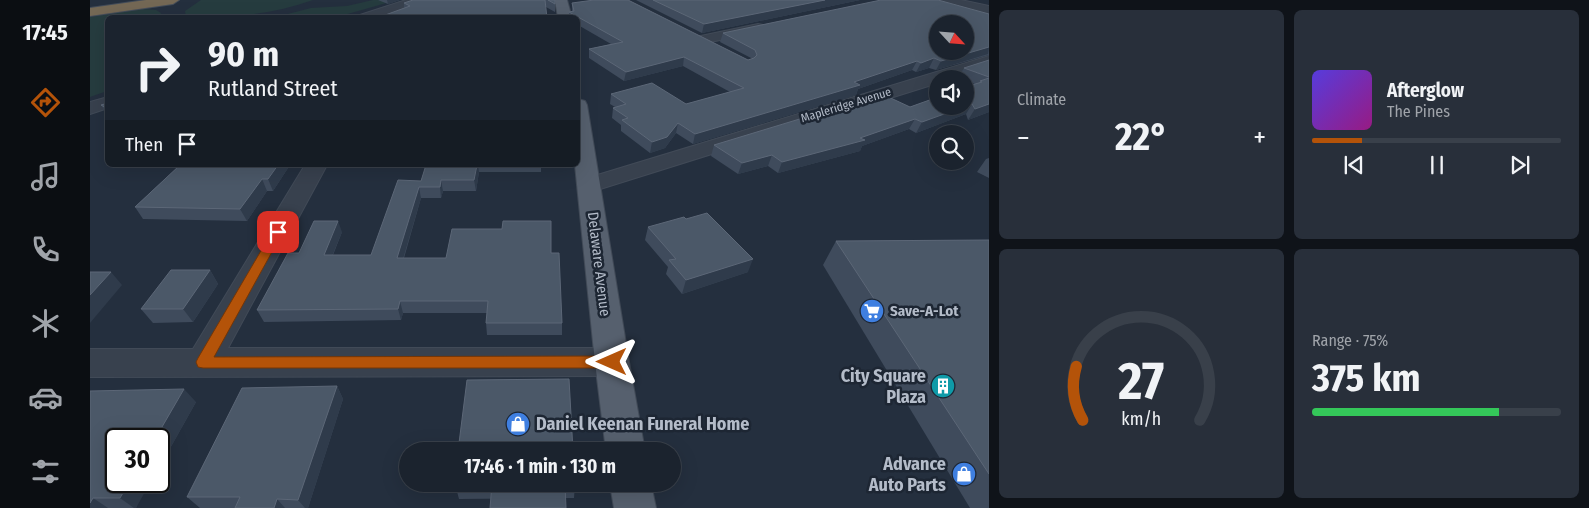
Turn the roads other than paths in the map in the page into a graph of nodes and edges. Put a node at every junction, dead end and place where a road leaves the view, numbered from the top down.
1 (98, 0) edge
2 (173, 0) edge
3 (419, 0) edge
4 (943, 0) edge
5 (90, 1) edge
6 (989, 10) edge
7 (90, 12) edge
8 (374, 15) edge
9 (775, 24) edge
10 (718, 49) edge
11 (989, 61) edge
12 (105, 103) edge
13 (90, 108) edge
14 (580, 120) edge
15 (315, 167) edge
16 (589, 185) junction
17 (203, 362) junction
18 (612, 362) junction
19 (90, 364) edge
20 (625, 442) edge
21 (632, 492) edge
22 (635, 508) edge

1 - 5 highway
2 - 7 highway
3 - 8 street
4 - 6 street
9 - 10 street
11 - 16 street, Mapleridge Avenue
12 - 13 street
14 - 16 main road, Delaware Avenue
15 - 17 street
16 - 18 main road, Delaware Avenue
17 - 18 street
17 - 19 street
18 - 20 main road, Delaware Avenue
21 - 22 main road

